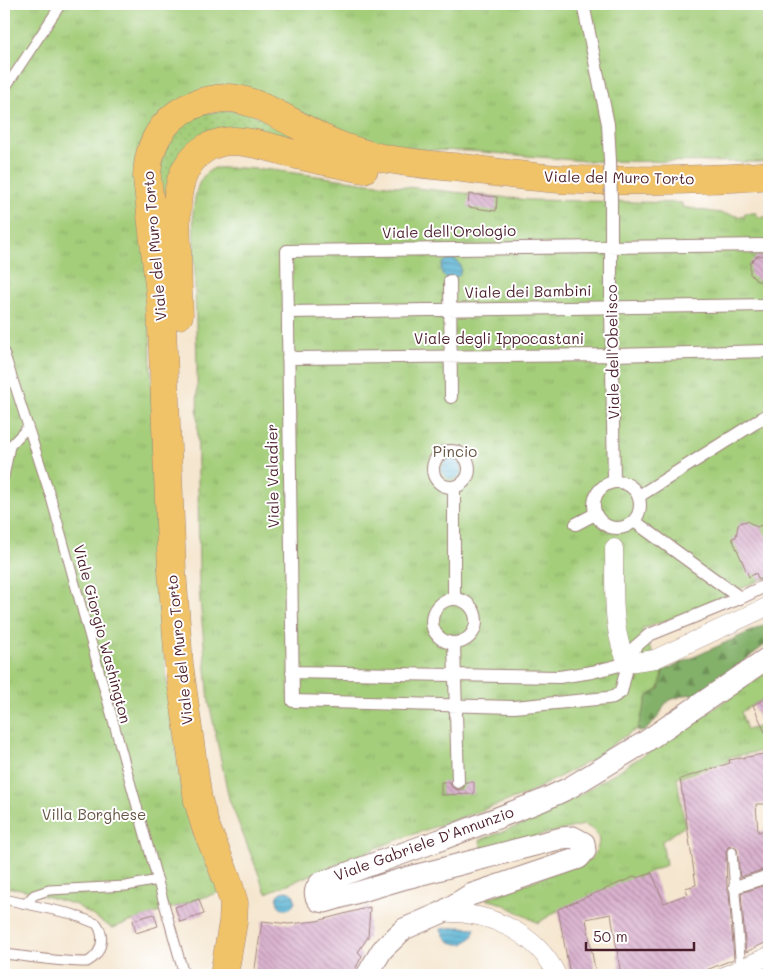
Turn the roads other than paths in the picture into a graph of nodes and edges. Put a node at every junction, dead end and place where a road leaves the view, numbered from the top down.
1 (62, 4) edge
2 (583, 4) edge
3 (4, 90) edge
4 (769, 175) edge
5 (769, 194) edge
6 (769, 245) edge
7 (612, 246) junction
8 (287, 251) joint
9 (450, 281) dead end
10 (769, 305) edge
11 (611, 308) junction
12 (451, 310) junction
13 (288, 312) junction
14 (769, 351) edge
15 (4, 352) edge
16 (613, 355) junction
17 (451, 356) junction
18 (288, 358) junction
19 (451, 397) dead end
20 (769, 414) edge
21 (28, 426) junction
22 (4, 477) edge
23 (614, 481) junction
24 (454, 487) dead end
25 (639, 496) junction
26 (595, 514) junction
27 (634, 522) junction
28 (576, 524) dead end
29 (612, 528) junction
30 (614, 548) joint
31 (769, 584) edge
32 (740, 598) junction
33 (454, 599) junction
34 (769, 606) edge
35 (454, 644) junction
36 (769, 657) edge
37 (628, 663) junction
38 (292, 672) junction
39 (455, 675) junction
40 (456, 706) junction
41 (458, 782) dead end
42 (732, 852) dead end
43 (769, 876) edge
44 (158, 880) junction
45 (735, 887) junction
46 (241, 896) junction
47 (4, 899) edge
48 (26, 904) junction
49 (441, 913) junction
50 (4, 954) edge
51 (769, 956) edge
52 (734, 972) edge
53 (184, 975) edge
54 (224, 975) edge
55 (241, 975) edge
56 (367, 975) edge
57 (557, 975) edge

1 - 3 lane
2 - 7 street, Viale dell'Obelisco, bridge
4 - 46 main road, Viale del Muro Torto
5 - 46 main road, Viale del Muro Torto
6 - 7 street, Viale dell'Orologio
7 - 8 street, Viale dell'Orologio
7 - 11 street, Viale dell'Obelisco
8 - 13 street, Viale Valadier
9 - 12 street
10 - 11 street, Viale dei Bambini
11 - 12 street, Viale dei Bambini
11 - 16 street, Viale dell'Obelisco
12 - 13 street, Viale dei Bambini
12 - 17 street
13 - 18 street, Viale Valadier
14 - 16 street, Viale degli Ippocastani
15 - 21 lane, Viale Giorgio Washington
16 - 17 street, Viale degli Ippocastani
16 - 23 street, Viale dell'Obelisco
17 - 18 street, Viale degli Ippocastani
17 - 19 street
18 - 38 street, Viale Valadier
20 - 25 street
21 - 22 lane
21 - 44 lane, Viale Giorgio Washington
23 - 25 street
23 - 26 street
24 - 33 street
25 - 27 street
26 - 28 street
26 - 29 street
27 - 29 street
27 - 32 street
29 - 30 street
30 - 37 street
31 - 32 street
32 - 37 street
33 - 35 street
33 - 35 street
34 - 37 street
35 - 39 street
36 - 49 street, Viale Gabriele D'Annunzio
37 - 39 street
37 - 40 street
38 - 39 street
38 - 40 street, Viale Valadier
39 - 40 street
40 - 41 street
42 - 45 lane
43 - 45 street
44 - 48 lane
44 - 53 lane, Viale Giorgio Washington
45 - 52 lane
46 - 54 main road
46 - 55 main road
47 - 48 lane
48 - 50 lane
49 - 56 street
49 - 57 street
51 - 52 street

